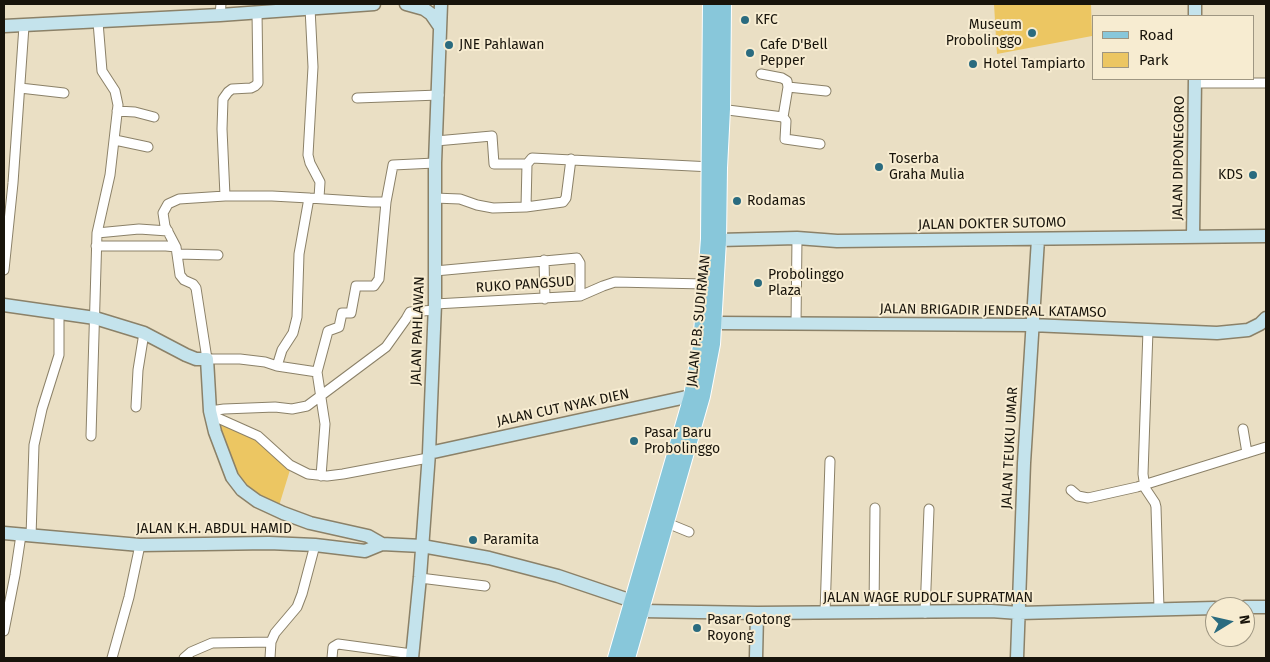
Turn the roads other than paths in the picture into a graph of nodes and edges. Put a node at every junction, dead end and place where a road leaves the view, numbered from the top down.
1 (374, 4) edge
2 (406, 4) edge
3 (441, 4) edge
4 (710, 4) edge
5 (724, 4) edge
6 (338, 5) edge
7 (310, 8) junction
8 (220, 9) edge
9 (263, 9) edge
10 (98, 22) junction
11 (4, 26) edge
12 (24, 26) junction
13 (440, 27) junction
14 (761, 74) dead end
15 (1195, 81) edge
16 (1266, 84) edge
17 (788, 87) junction
18 (20, 88) junction
19 (826, 91) dead end
20 (64, 94) dead end
21 (439, 95) junction
22 (358, 98) dead end
23 (716, 108) junction
24 (117, 111) junction
25 (154, 117) dead end
26 (783, 117) junction
27 (115, 140) junction
28 (436, 141) junction
29 (820, 144) dead end
30 (148, 147) dead end
31 (572, 159) junction
32 (435, 163) junction
33 (527, 164) junction
34 (714, 167) junction
35 (225, 196) junction
36 (310, 198) junction
37 (319, 198) junction
38 (434, 198) junction
39 (386, 202) junction
40 (526, 207) junction
41 (168, 231) junction
42 (97, 232) junction
43 (1266, 236) edge
44 (797, 238) junction
45 (1193, 238) junction
46 (1038, 239) junction
47 (719, 240) junction
48 (96, 246) junction
49 (177, 251) junction
50 (218, 255) dead end
51 (544, 260) junction
52 (4, 270) edge
53 (435, 271) junction
54 (705, 284) junction
55 (580, 296) junction
56 (545, 299) junction
57 (4, 306) edge
58 (435, 307) junction
59 (59, 313) junction
60 (95, 318) junction
61 (1266, 319) edge
62 (715, 323) junction
63 (796, 324) junction
64 (1031, 325) junction
65 (1148, 330) junction
66 (144, 333) junction
67 (207, 359) junction
68 (277, 366) junction
69 (317, 372) junction
70 (321, 394) junction
71 (697, 396) junction
72 (136, 407) dead end
73 (211, 413) junction
74 (1243, 429) dead end
75 (91, 436) dead end
76 (1266, 447) edge
77 (1247, 453) junction
78 (428, 456) junction
79 (830, 461) dead end
80 (321, 476) junction
81 (1146, 489) junction
82 (1071, 490) dead end
83 (875, 508) dead end
84 (929, 509) dead end
85 (667, 522) junction
86 (689, 532) dead end
87 (4, 533) edge
88 (26, 536) junction
89 (382, 544) junction
90 (140, 545) junction
91 (314, 545) junction
92 (422, 546) junction
93 (420, 578) junction
94 (485, 586) dead end
95 (632, 600) junction
96 (1205, 608) edge
97 (1159, 609) junction
98 (642, 612) junction
99 (874, 612) junction
100 (925, 612) junction
101 (757, 613) junction
102 (825, 613) junction
103 (1018, 613) junction
104 (4, 631) edge
105 (271, 642) junction
106 (412, 656) edge
107 (112, 658) edge
108 (184, 658) edge
109 (270, 658) edge
110 (332, 658) edge
111 (615, 658) edge
112 (628, 658) edge
113 (756, 658) edge
114 (1017, 658) edge

1 - 6 street
2 - 13 street
3 - 13 street, JALAN PAHLAWAN
4 - 23 main road, JALAN P.B. SUDIRMAN
5 - 23 main road, JALAN P.B. SUDIRMAN
6 - 7 street
7 - 9 street
7 - 37 street
8 - 9 street
8 - 10 street
9 - 35 street
10 - 12 street
10 - 24 street
11 - 12 street
12 - 18 street
13 - 21 street, JALAN PAHLAWAN
14 - 17 street
15 - 16 street
15 - 45 street, JALAN DIPONEGORO
17 - 19 street
17 - 26 street
18 - 20 street
18 - 52 street
21 - 22 street
21 - 28 street, JALAN PAHLAWAN
23 - 26 street
23 - 34 main road, JALAN P.B. SUDIRMAN
24 - 25 street
24 - 27 street
26 - 29 street
27 - 30 street
27 - 42 street
28 - 32 street, JALAN PAHLAWAN
28 - 33 street
31 - 33 street
31 - 34 street
31 - 40 street
32 - 38 street, JALAN PAHLAWAN
32 - 39 street
33 - 40 street
34 - 47 main road, JALAN P.B. SUDIRMAN
34 - 54 main road, JALAN P.B. SUDIRMAN
35 - 36 street
35 - 41 street
36 - 37 street
36 - 68 street
37 - 39 street
38 - 40 street
38 - 53 street, JALAN PAHLAWAN
39 - 69 street
41 - 42 street
41 - 49 street
42 - 48 street
43 - 45 street, JALAN DOKTER SUTOMO
44 - 46 street, JALAN DOKTER SUTOMO
44 - 47 street, JALAN DOKTER SUTOMO
44 - 63 street
45 - 46 street, JALAN DOKTER SUTOMO
46 - 64 street, JALAN TEUKU UMAR
47 - 62 main road, JALAN P.B. SUDIRMAN
48 - 49 street
48 - 60 street
49 - 50 street
49 - 67 street
51 - 53 street
51 - 55 street
51 - 56 street
53 - 58 street, JALAN PAHLAWAN
54 - 55 street, RUKO PANGSUD
54 - 71 main road, JALAN P.B. SUDIRMAN
55 - 56 street, RUKO PANGSUD
56 - 58 street, RUKO PANGSUD
57 - 59 street
58 - 70 street, RUKO PANGSUD
58 - 78 street, JALAN PAHLAWAN
59 - 60 street
59 - 88 street
60 - 66 street
60 - 75 street
61 - 65 street, JALAN BRIGADIR JENDERAL KATAMSO
62 - 63 street, JALAN BRIGADIR JENDERAL KATAMSO
62 - 71 main road, JALAN P.B. SUDIRMAN
63 - 64 street, JALAN BRIGADIR JENDERAL KATAMSO
64 - 65 street, JALAN BRIGADIR JENDERAL KATAMSO
64 - 103 street, JALAN TEUKU UMAR
65 - 81 street
66 - 67 street
66 - 72 street
67 - 68 street
67 - 73 street
68 - 69 street
69 - 70 street
70 - 73 street
70 - 80 street
71 - 78 street, JALAN CUT NYAK DIEN
71 - 85 main road, JALAN P.B. SUDIRMAN
71 - 95 main road, JALAN P.B. SUDIRMAN
73 - 80 street
73 - 89 street
74 - 77 street
76 - 77 street
77 - 81 street
78 - 80 street
78 - 92 street, JALAN PAHLAWAN
79 - 102 street
81 - 82 street
81 - 97 street
83 - 99 street
84 - 100 street
85 - 86 street
85 - 98 main road, JALAN P.B. SUDIRMAN
87 - 88 street, JALAN K.H. ABDUL HAMID
88 - 90 street, JALAN K.H. ABDUL HAMID
88 - 104 street
89 - 91 street, JALAN K.H. ABDUL HAMID
89 - 92 street, JALAN K.H. ABDUL HAMID
90 - 91 street, JALAN K.H. ABDUL HAMID
90 - 107 street
91 - 105 street
92 - 93 street, JALAN PAHLAWAN
92 - 95 street, JALAN K.H. ABDUL HAMID
93 - 94 street
93 - 106 street, JALAN PAHLAWAN
95 - 111 main road, JALAN P.B. SUDIRMAN
96 - 97 street, JALAN WAGE RUDOLF SUPRATMAN
97 - 103 street, JALAN WAGE RUDOLF SUPRATMAN
98 - 101 street, JALAN WAGE RUDOLF SUPRATMAN
98 - 112 main road, JALAN P.B. SUDIRMAN
99 - 100 street, JALAN WAGE RUDOLF SUPRATMAN
99 - 102 street, JALAN WAGE RUDOLF SUPRATMAN
100 - 103 street, JALAN WAGE RUDOLF SUPRATMAN
101 - 102 street, JALAN WAGE RUDOLF SUPRATMAN
101 - 113 street
103 - 114 street, JALAN TEUKU UMAR
105 - 108 street
105 - 109 street
106 - 110 street

